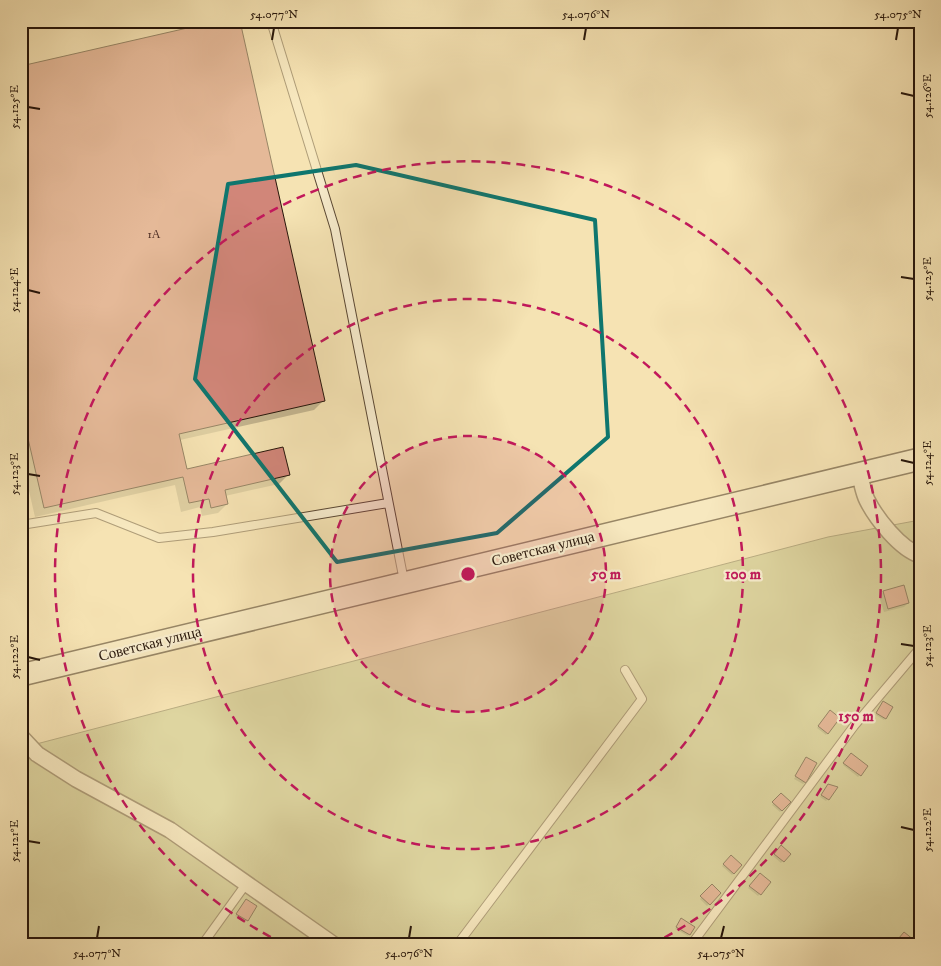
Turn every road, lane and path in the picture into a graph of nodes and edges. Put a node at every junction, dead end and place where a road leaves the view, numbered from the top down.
1 (271, 21) edge
2 (920, 459) edge
3 (859, 474) junction
4 (388, 502) junction
5 (21, 525) edge
6 (920, 555) edge
7 (404, 583) junction
8 (920, 648) edge
9 (625, 670) dead end
10 (21, 675) edge
11 (21, 737) edge
12 (246, 884) junction
13 (202, 945) edge
14 (334, 945) edge
15 (457, 945) edge
16 (691, 945) edge

1 - 4 lane
2 - 3 main road, Советская улица
3 - 6 street
3 - 7 main road, Советская улица
4 - 5 lane
4 - 7 lane
7 - 10 main road, Советская улица
8 - 16 lane
9 - 15 lane
11 - 12 street
12 - 13 lane
12 - 14 street

